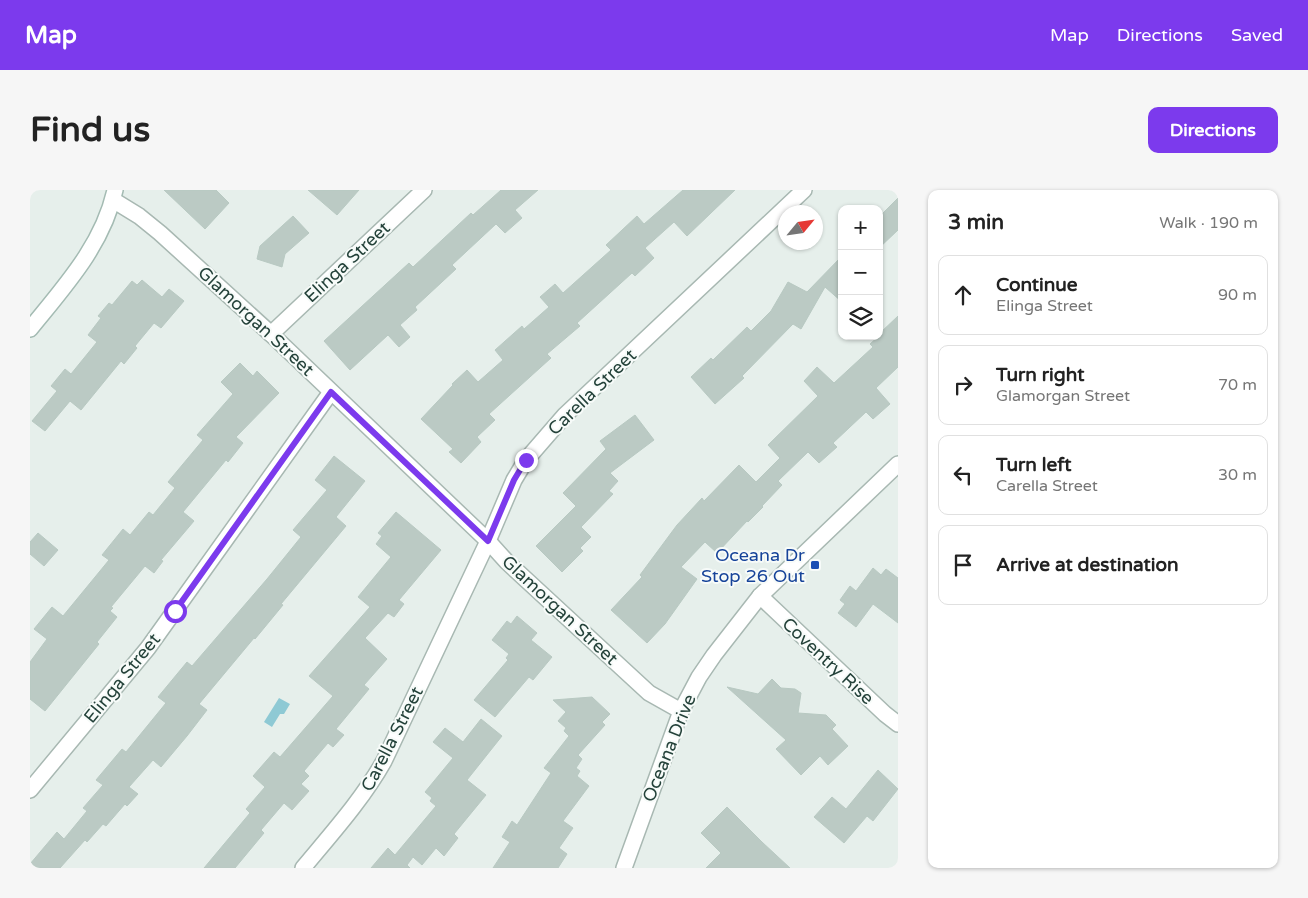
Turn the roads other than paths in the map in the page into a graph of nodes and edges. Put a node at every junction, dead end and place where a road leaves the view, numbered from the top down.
1 (424, 190) edge
2 (804, 190) edge
3 (114, 195) edge
4 (30, 329) edge
5 (271, 334) junction
6 (331, 392) junction
7 (898, 464) edge
8 (488, 541) junction
9 (760, 596) junction
10 (681, 711) junction
11 (898, 724) edge
12 (30, 790) edge
13 (303, 868) edge
14 (624, 868) edge

1 - 5 street, Elinga Street
2 - 8 street, Carella Street
3 - 4 street
3 - 5 street, Glamorgan Street
5 - 6 street, Glamorgan Street
6 - 8 street, Glamorgan Street
6 - 12 street, Elinga Street
7 - 9 street, Oceana Drive
8 - 10 street, Glamorgan Street
8 - 13 street, Carella Street
9 - 10 street, Oceana Drive
9 - 11 street, Coventry Rise
10 - 14 street, Oceana Drive

